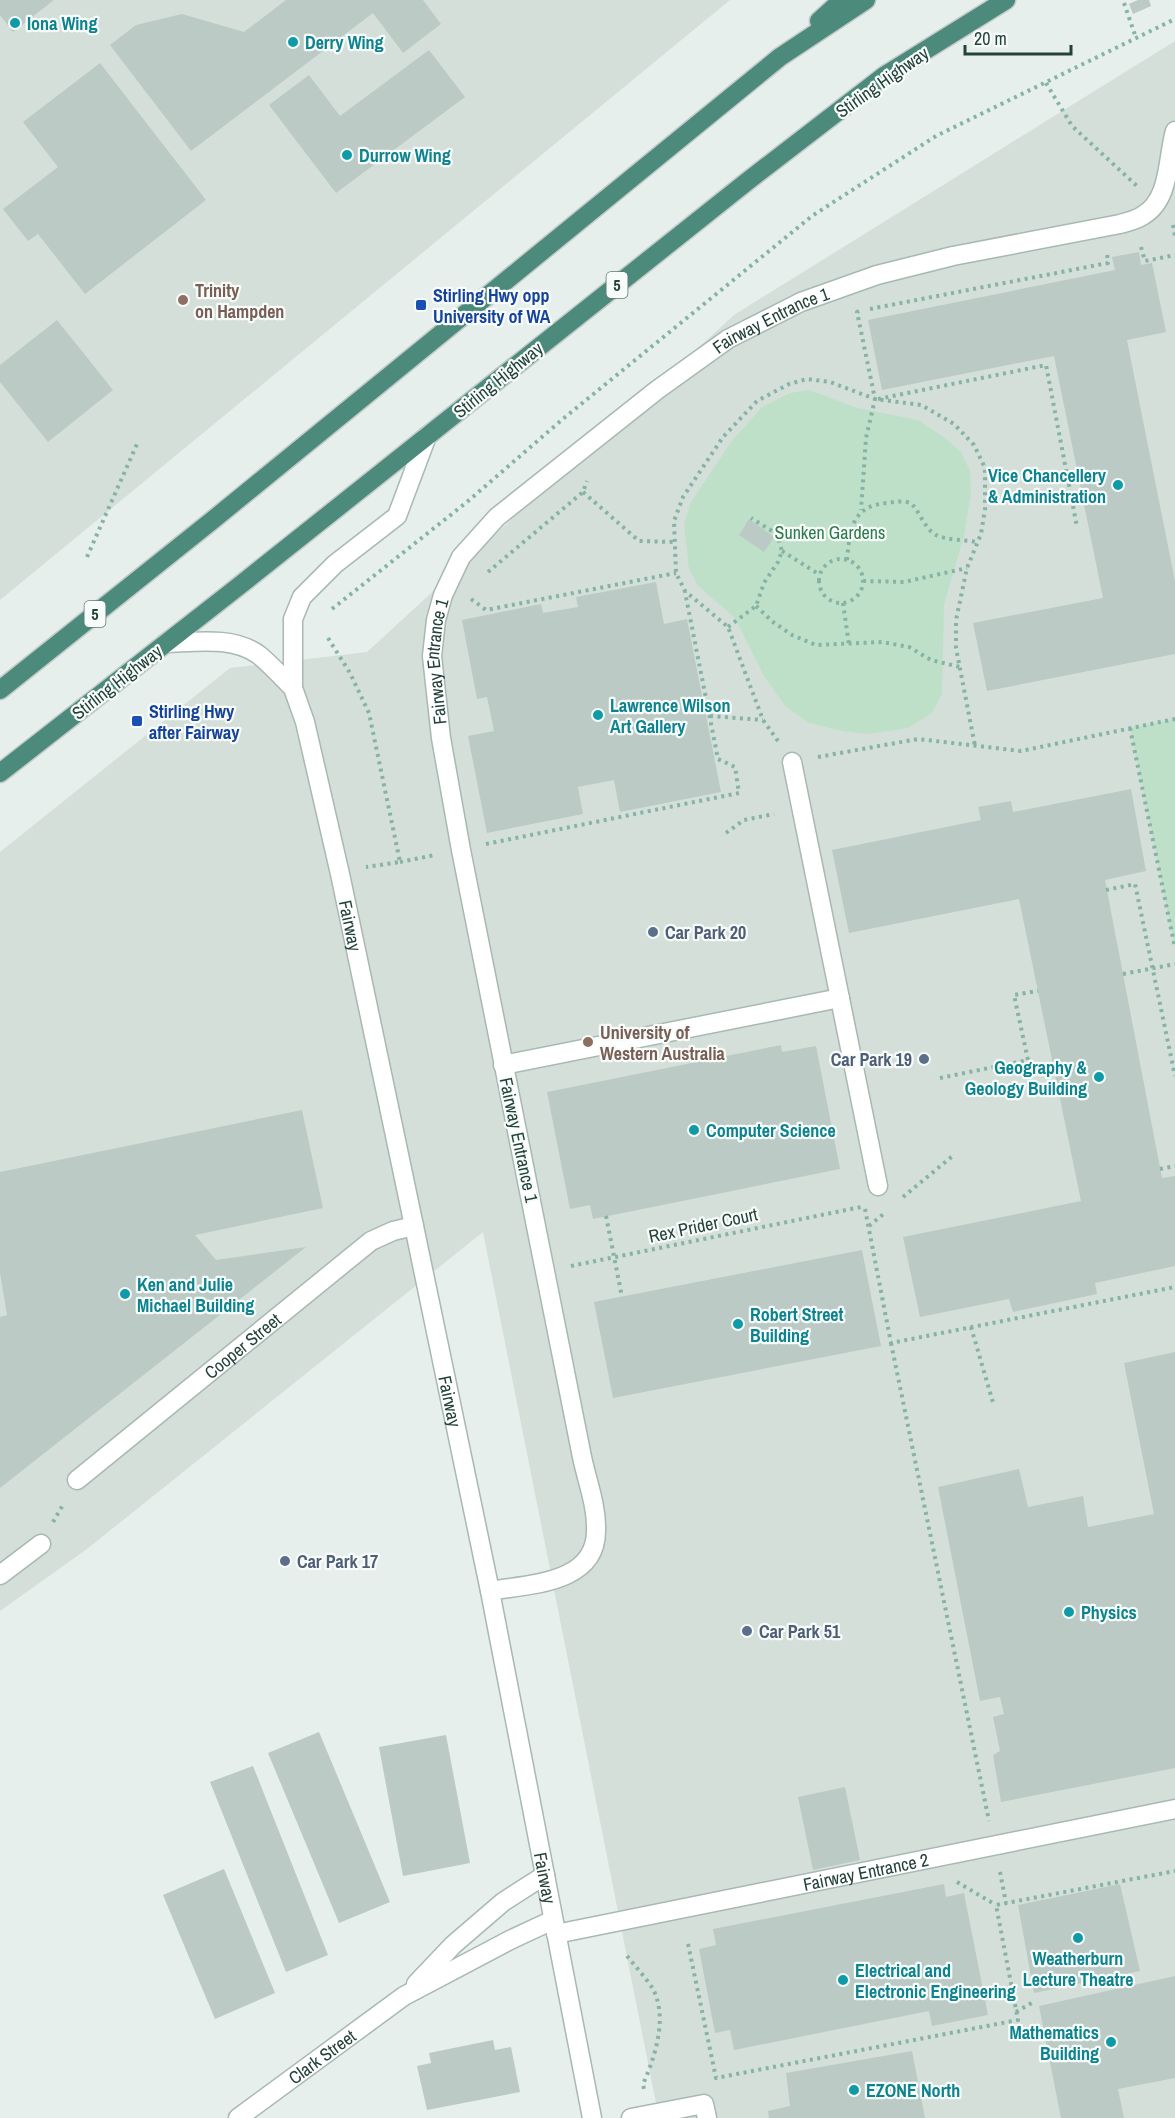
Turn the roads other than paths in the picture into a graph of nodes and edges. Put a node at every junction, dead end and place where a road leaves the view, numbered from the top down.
1 (842, 0) edge
2 (867, 0) edge
3 (1006, 0) edge
4 (780, 57) junction
5 (1175, 131) edge
6 (427, 436) junction
7 (166, 643) junction
8 (293, 688) junction
9 (0, 690) edge
10 (19, 758) junction
11 (792, 762) road end
12 (0, 773) edge
13 (0, 784) edge
14 (840, 998) junction
15 (503, 1065) junction
16 (878, 1186) dead end
17 (414, 1226) junction
18 (77, 1480) road end
19 (41, 1544) road end
20 (0, 1575) edge
21 (490, 1591) junction
22 (1175, 1809) edge
23 (545, 1875) junction
24 (555, 1927) junction
25 (404, 1996) junction
26 (238, 2118) edge
27 (592, 2118) edge
28 (631, 2118) edge
29 (707, 2118) edge

1 - 4 highway
2 - 4 highway, 5
3 - 6 highway, Stirling Highway / 5
4 - 9 highway, 5
5 - 15 street, Fairway Entrance 1
6 - 7 highway, Stirling Highway / 5
6 - 8 street
7 - 8 street
7 - 10 highway, Stirling Highway / 5
8 - 17 street, Fairway
10 - 12 highway, Stirling Highway / 5
10 - 13 highway
11 - 14 street
14 - 15 street
14 - 16 street
15 - 21 street, Fairway Entrance 1
17 - 18 street, Cooper Street
17 - 21 street, Fairway
19 - 20 street
21 - 23 street, Fairway
22 - 24 street, Fairway Entrance 2
23 - 24 street, Fairway
23 - 25 street, Clark Street
24 - 25 street, Clark Street
24 - 27 street, Fairway
25 - 26 street, Clark Street
28 - 29 street

